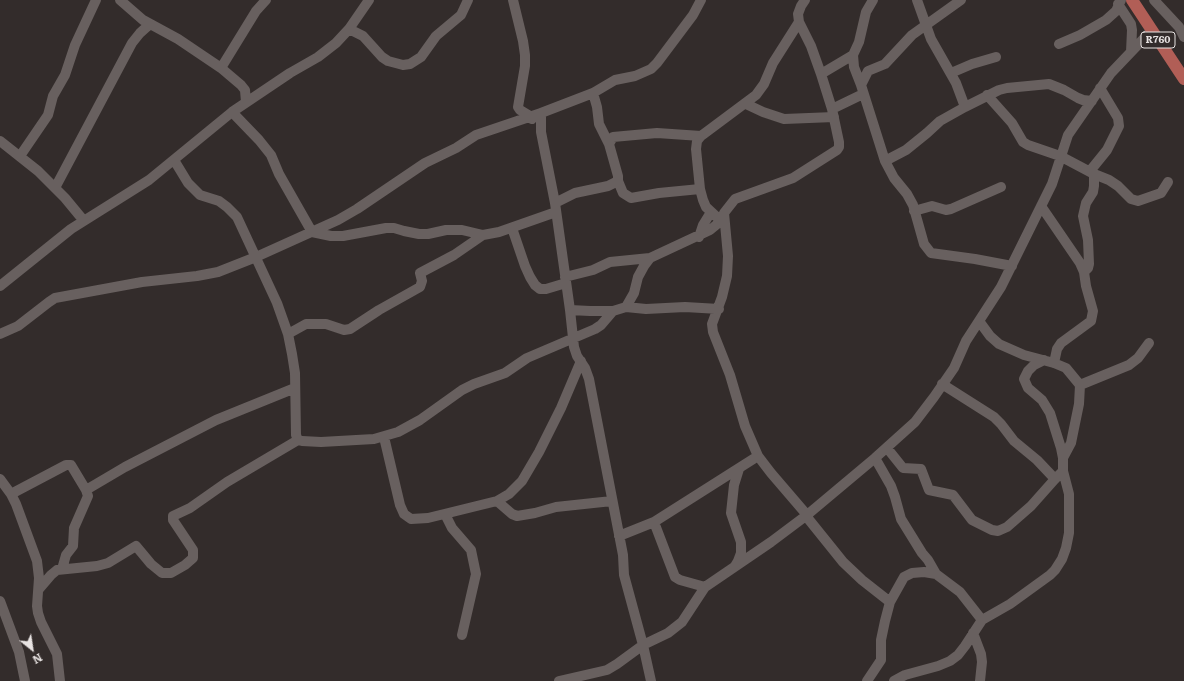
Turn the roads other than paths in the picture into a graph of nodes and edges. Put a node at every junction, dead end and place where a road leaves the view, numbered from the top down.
1 (96, 0) edge
2 (120, 0) edge
3 (266, 0) edge
4 (369, 0) edge
5 (468, 0) edge
6 (513, 0) edge
7 (701, 0) edge
8 (873, 0) edge
9 (917, 0) edge
10 (961, 0) edge
11 (1132, 0) edge
12 (1154, 0) edge
13 (800, 2) edge
14 (1120, 2) edge
15 (798, 22) junction
16 (150, 24) junction
17 (926, 24) junction
18 (349, 29) junction
19 (1152, 30) junction
20 (1184, 37) edge
21 (1059, 44) dead end
22 (1131, 52) junction
23 (853, 55) junction
24 (996, 57) dead end
25 (840, 64) junction
26 (854, 67) junction
27 (221, 68) junction
28 (951, 73) junction
29 (821, 74) junction
30 (1184, 79) edge
31 (1100, 88) junction
32 (862, 90) junction
33 (593, 93) junction
34 (987, 95) junction
35 (1092, 101) junction
36 (246, 102) junction
37 (746, 104) junction
38 (965, 107) junction
39 (232, 112) junction
40 (541, 113) junction
41 (833, 113) junction
42 (530, 116) junction
43 (542, 132) junction
44 (701, 136) junction
45 (609, 139) junction
46 (0, 141) edge
47 (20, 156) junction
48 (1060, 156) junction
49 (174, 160) junction
50 (885, 161) junction
51 (1092, 172) junction
52 (618, 181) junction
53 (1168, 182) dead end
54 (1001, 187) dead end
55 (55, 188) junction
56 (700, 189) junction
57 (1041, 206) junction
58 (556, 207) junction
59 (914, 211) junction
60 (711, 212) junction
61 (723, 217) junction
62 (84, 221) junction
63 (512, 228) junction
64 (312, 232) junction
65 (484, 235) junction
66 (699, 236) junction
67 (256, 257) junction
68 (650, 258) junction
69 (1012, 266) junction
70 (1084, 272) junction
71 (566, 280) junction
72 (0, 286) edge
73 (626, 307) junction
74 (718, 309) junction
75 (570, 310) junction
76 (613, 311) junction
77 (979, 321) junction
78 (0, 334) edge
79 (288, 334) junction
80 (574, 339) junction
81 (1149, 343) dead end
82 (581, 361) junction
83 (1049, 362) junction
84 (942, 384) junction
85 (1080, 385) junction
86 (295, 388) junction
87 (384, 437) junction
88 (298, 440) junction
89 (887, 448) junction
90 (758, 456) junction
91 (875, 458) junction
92 (1063, 458) junction
93 (739, 469) junction
94 (1063, 471) junction
95 (0, 479) edge
96 (1055, 479) junction
97 (86, 490) junction
98 (11, 494) junction
99 (497, 501) junction
100 (612, 501) junction
101 (445, 514) junction
102 (806, 515) junction
103 (654, 522) junction
104 (619, 536) junction
105 (734, 567) junction
106 (62, 569) junction
107 (936, 574) junction
108 (705, 587) junction
109 (39, 589) junction
110 (0, 600) edge
111 (890, 602) junction
112 (982, 620) junction
113 (974, 633) junction
114 (462, 634) dead end
115 (643, 645) junction
116 (25, 681) edge
117 (60, 681) edge
118 (559, 681) edge
119 (651, 681) edge
120 (867, 681) edge
121 (894, 681) edge
122 (980, 681) edge

1 - 47 street
2 - 16 street
3 - 27 street
4 - 18 street
5 - 18 street
6 - 42 street
7 - 33 street
8 - 23 street
9 - 17 street
10 - 17 street
11 - 19 main road, R760
12 - 20 street
13 - 15 street
14 - 21 street
14 - 22 street
15 - 29 street
15 - 37 street
16 - 27 street
16 - 55 street
17 - 28 street
17 - 32 street
18 - 36 street
19 - 22 street
19 - 30 main road, R760
22 - 31 street
23 - 25 street
23 - 26 street
24 - 28 street
25 - 26 street
25 - 29 street
26 - 32 street
27 - 36 street
28 - 38 street
29 - 41 street
31 - 35 street
31 - 51 street
32 - 41 street
32 - 50 street
33 - 40 street
33 - 45 street
34 - 35 street
34 - 38 street
34 - 48 street
35 - 48 street
36 - 39 street
37 - 41 street
37 - 44 street
38 - 50 street
39 - 49 street
39 - 64 street
40 - 42 street
40 - 43 street
41 - 61 street
42 - 43 street
42 - 64 street
43 - 58 street
44 - 45 street
44 - 56 street
45 - 52 street
46 - 47 street
47 - 55 street
48 - 51 street
48 - 57 street
49 - 62 street
49 - 67 street
50 - 59 street
51 - 53 street
51 - 70 street
52 - 56 street
52 - 58 street
54 - 59 street
55 - 62 street
56 - 60 street
57 - 69 street
57 - 70 street
58 - 63 street
58 - 71 street
59 - 69 street
60 - 61 street
60 - 66 street
61 - 66 street
61 - 74 street
62 - 72 street
63 - 65 street
63 - 71 street
64 - 65 street
64 - 67 street
65 - 79 street
66 - 68 street
67 - 78 street
67 - 79 street
68 - 71 street
68 - 73 street
69 - 77 street
70 - 83 street
71 - 75 street
73 - 74 street
73 - 76 street
74 - 90 street
75 - 76 street
75 - 80 street
76 - 80 street
77 - 83 street
77 - 84 street
79 - 86 street
80 - 82 street
80 - 87 street
81 - 85 street
82 - 99 street
82 - 100 street
83 - 85 street
83 - 92 street
84 - 89 street
84 - 96 street
85 - 92 street
86 - 88 street
86 - 97 street
87 - 88 street
87 - 101 street
88 - 106 street
89 - 91 street
89 - 96 street
90 - 93 street
90 - 102 street
91 - 102 street
91 - 107 street
92 - 94 street
93 - 103 street
93 - 105 street
94 - 96 street
94 - 112 street
95 - 98 street
97 - 98 street
97 - 106 street
98 - 109 street
99 - 100 street
99 - 101 street
100 - 104 street
101 - 114 street
102 - 105 street
102 - 111 street
103 - 104 street
103 - 108 street
104 - 115 street
105 - 108 street
106 - 109 street
107 - 111 street
107 - 112 street
108 - 115 street
109 - 117 street
110 - 116 street
111 - 120 street
112 - 113 street
113 - 121 street
113 - 122 street
115 - 118 street
115 - 119 street

